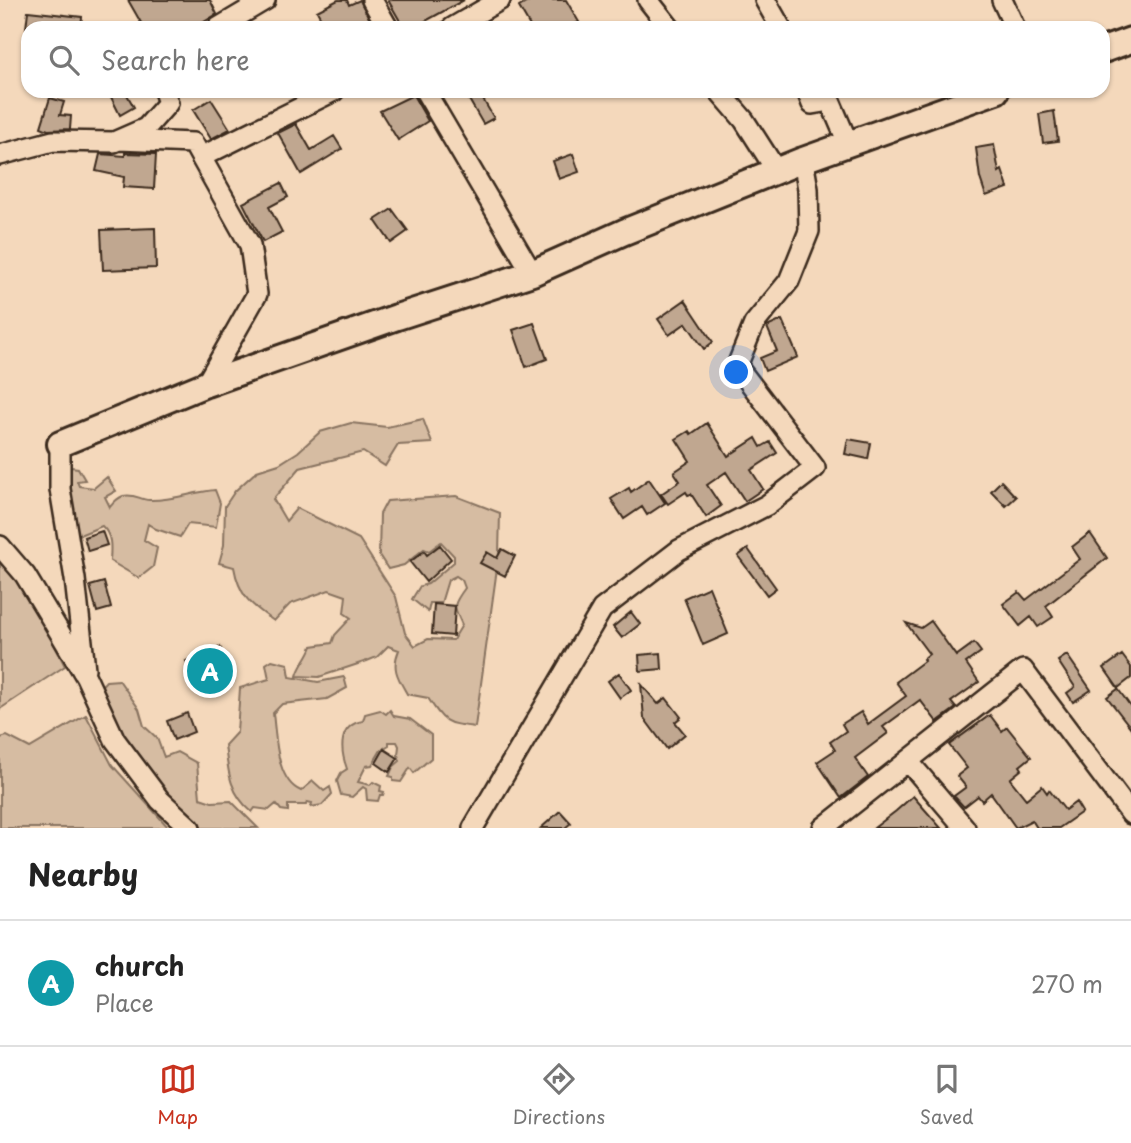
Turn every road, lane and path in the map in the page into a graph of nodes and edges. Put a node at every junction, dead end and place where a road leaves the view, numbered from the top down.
1 (265, 0) edge
2 (372, 0) edge
3 (500, 0) edge
4 (648, 0) edge
5 (765, 0) edge
6 (1002, 0) edge
7 (230, 21) edge
8 (384, 21) edge
9 (464, 21) edge
10 (664, 21) edge
11 (777, 21) edge
12 (1012, 21) edge
13 (1131, 40) edge
14 (1110, 48) edge
15 (166, 98) edge
16 (320, 98) edge
17 (429, 98) edge
18 (725, 98) edge
19 (810, 98) edge
20 (976, 98) edge
21 (119, 140) junction
22 (848, 143) junction
23 (0, 155) edge
24 (201, 157) junction
25 (803, 160) junction
26 (776, 170) junction
27 (532, 273) junction
28 (206, 384) junction
29 (60, 444) joint
30 (0, 545) edge
31 (86, 677) junction
32 (908, 761) junction
33 (1131, 814) edge
34 (190, 828) edge
35 (473, 828) edge
36 (823, 828) edge
37 (965, 828) edge

1 - 7 street
2 - 8 street
3 - 9 street
4 - 10 street
5 - 11 street
6 - 12 street
13 - 14 main road
15 - 21 street
16 - 24 street
17 - 27 street
18 - 26 street
19 - 22 street
20 - 22 main road
21 - 23 street
21 - 24 street
22 - 25 main road
24 - 28 street
25 - 26 main road
25 - 35 street
26 - 27 main road
27 - 28 main road
28 - 29 main road
29 - 31 street
30 - 31 street
31 - 34 street
32 - 33 street
32 - 36 street
32 - 37 street

